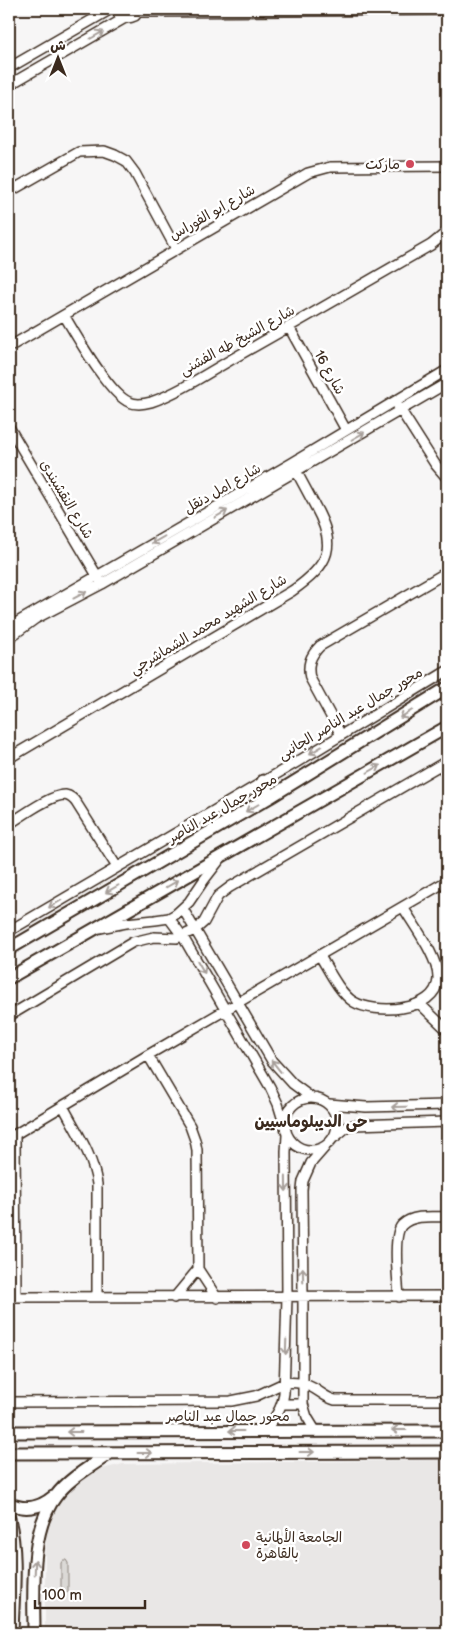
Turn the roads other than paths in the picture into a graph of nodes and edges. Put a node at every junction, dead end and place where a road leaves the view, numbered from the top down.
1 (111, 9) edge
2 (116, 9) edge
3 (139, 10) edge
4 (416, 10) edge
5 (443, 10) edge
6 (125, 18) junction
7 (9, 68) edge
8 (9, 85) edge
9 (447, 166) edge
10 (9, 192) edge
11 (447, 232) edge
12 (176, 249) junction
13 (64, 315) junction
14 (289, 327) junction
15 (9, 346) edge
16 (447, 370) edge
17 (447, 383) edge
18 (395, 401) junction
19 (401, 411) junction
20 (9, 427) edge
21 (346, 430) junction
22 (294, 467) junction
23 (447, 478) edge
24 (447, 572) edge
25 (97, 575) junction
26 (102, 584) junction
27 (9, 627) edge
28 (9, 638) edge
29 (447, 671) edge
30 (447, 688) edge
31 (447, 727) edge
32 (342, 735) junction
33 (9, 758) edge
34 (444, 763) edge
35 (447, 776) edge
36 (263, 781) junction
37 (270, 797) junction
38 (9, 824) edge
39 (223, 855) junction
40 (117, 867) junction
41 (447, 882) edge
42 (403, 907) junction
43 (183, 909) junction
44 (169, 918) junction
45 (93, 930) junction
46 (195, 930) junction
47 (9, 931) edge
48 (183, 937) junction
49 (9, 949) edge
50 (320, 956) junction
51 (9, 978) edge
52 (237, 1003) junction
53 (420, 1004) junction
54 (225, 1010) junction
55 (9, 1016) edge
56 (447, 1030) edge
57 (148, 1055) junction
58 (312, 1098) junction
59 (329, 1104) junction
60 (447, 1105) edge
61 (63, 1106) junction
62 (447, 1122) edge
63 (286, 1131) junction
64 (12, 1136) edge
65 (335, 1137) junction
66 (325, 1147) junction
67 (447, 1217) edge
68 (198, 1269) junction
69 (447, 1296) edge
70 (97, 1297) junction
71 (287, 1297) junction
72 (399, 1297) junction
73 (12, 1298) edge
74 (174, 1298) junction
75 (217, 1298) junction
76 (303, 1298) junction
77 (284, 1383) junction
78 (302, 1384) junction
79 (447, 1400) edge
80 (9, 1402) edge
81 (283, 1404) junction
82 (302, 1404) junction
83 (315, 1430) junction
84 (447, 1430) edge
85 (205, 1431) junction
86 (262, 1431) junction
87 (9, 1432) edge
88 (447, 1452) edge
89 (110, 1453) junction
90 (205, 1453) junction
91 (9, 1454) edge
92 (56, 1496) junction
93 (9, 1503) edge
94 (9, 1519) edge
95 (13, 1613) junction
96 (34, 1614) junction
97 (12, 1633) edge
98 (34, 1633) edge

1 - 7 street
2 - 6 street
3 - 4 street
3 - 6 street
4 - 5 street
8 -> 6 street
9 - 12 street, شارع ابو الفوراس
10 - 12 street
11 - 14 street, شارع الشيخ طه الفشنى
12 - 13 street, شارع ابو الفوراس
13 - 14 street, شارع الشيخ طه الفشنى
13 - 15 street, شارع ابو الفوراس
14 - 21 street, شارع 16
16 - 18 street, شارع امل دنقل
17 - 19 street, شارع امل دنقل
18 - 19 street
18 - 21 street, شارع امل دنقل
22 -> 19 street, شارع امل دنقل
19 - 23 street
20 - 25 street, شارع النقشبندى
21 - 22 street, شارع امل دنقل
22 -> 25 street, شارع امل دنقل
26 -> 22 street, شارع امل دنقل
22 - 33 street, شارع الشهيد محمد الشماشرجي
24 - 32 street
25 - 26 street, شارع النقشبندى
25 - 27 street, شارع امل دنقل
28 -> 26 street, شارع امل دنقل
29 - 32 street, محور جمال عبد الناصر الجانبى
30 -> 37 main road, محور جمال عبد الناصر
39 -> 31 main road
32 -> 36 street, محور جمال عبد الناصر الجانبى
34 - 35 street
34 - 46 street
36 - 37 main road
36 - 40 street, محور جمال عبد الناصر الجانبى
37 -> 49 main road, محور جمال عبد الناصر
38 - 40 street
39 - 43 street
45 -> 39 main road
40 -> 47 street, محور جمال عبد الناصر الجانبى
41 - 42 street
42 - 50 street
42 - 53 street
43 - 44 street
43 - 46 street
44 - 45 street
44 - 48 street
45 - 51 main road
46 - 48 street
46 - 52 street
48 -> 54 street
48 - 55 street
50 - 52 street
50 - 53 street
52 - 54 street
58 -> 52 street
53 - 56 street
54 - 57 street
54 - 63 street
57 - 61 street
57 - 68 street
58 - 59 street
58 - 63 street
60 -> 59 street
59 - 65 street
61 - 64 street
61 - 70 street
62 - 65 street
63 - 66 street
63 -> 71 street
64 - 73 street
65 - 66 street
76 -> 66 street
67 - 72 street
68 - 74 street
68 - 75 street
69 - 72 street
70 - 73 street
70 - 74 street
71 - 75 street
71 - 76 street
71 -> 77 street
72 - 76 street
74 - 75 street
76 - 78 street
77 - 78 street
77 - 80 street
77 - 81 street
78 - 79 street
78 - 82 street
81 - 82 street
81 - 86 street
82 - 83 street
84 -> 83 main road, محور جمال عبد الناصر
83 - 86 main road, محور جمال عبد الناصر
86 -> 85 main road, محور جمال عبد الناصر
85 -> 87 main road, محور جمال عبد الناصر
85 - 90 main road
90 -> 88 main road
89 -> 90 main road
89 - 91 main road
89 - 92 main road
92 - 93 main road
96 -> 92 main road
94 - 95 main road
95 - 96 main road
95 - 97 main road
96 - 98 main road

